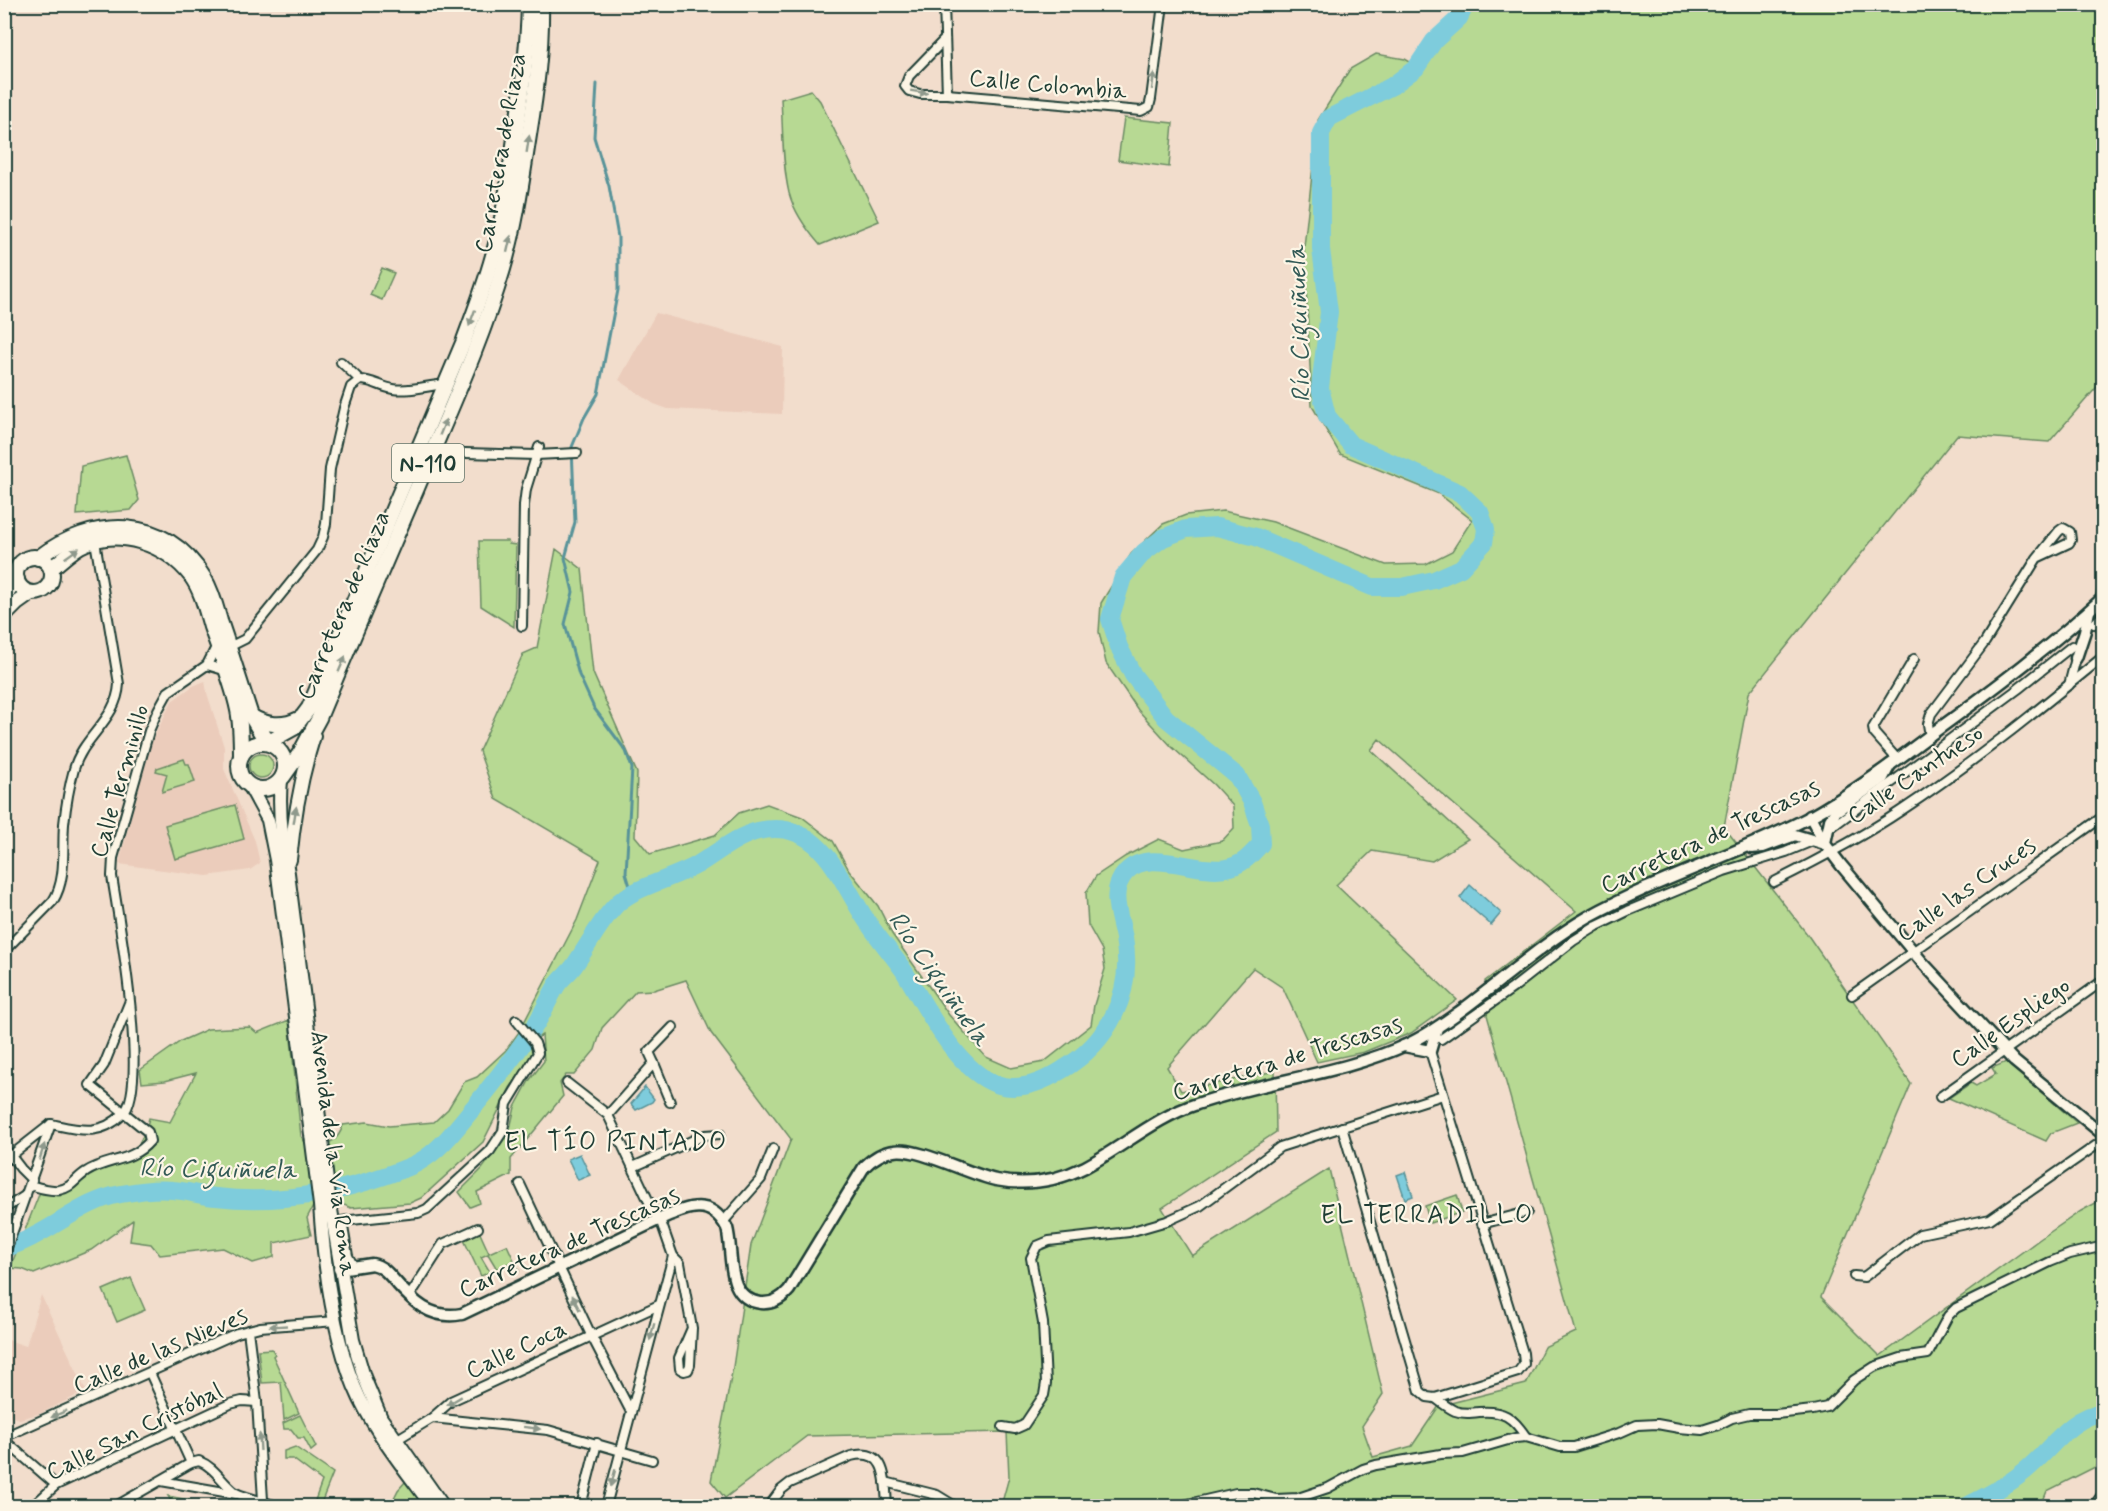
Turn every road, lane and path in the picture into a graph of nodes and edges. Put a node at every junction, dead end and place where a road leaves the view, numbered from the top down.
1 (529, 4) edge
2 (541, 4) edge
3 (944, 4) edge
4 (1163, 4) edge
5 (535, 30) junction
6 (945, 39) junction
7 (947, 94) junction
8 (341, 362) dead end
9 (360, 380) junction
10 (446, 384) junction
11 (537, 451) junction
12 (432, 452) junction
13 (577, 453) dead end
14 (95, 541) junction
15 (38, 558) junction
16 (2037, 558) junction
17 (51, 569) junction
18 (17, 579) junction
19 (31, 593) junction
20 (4, 597) edge
21 (2103, 597) edge
22 (2089, 611) junction
23 (2103, 615) edge
24 (4, 616) edge
25 (2094, 624) dead end
26 (522, 626) dead end
27 (2072, 626) junction
28 (2072, 645) dead end
29 (224, 646) junction
30 (2103, 656) edge
31 (2076, 658) junction
32 (1914, 659) dead end
33 (207, 665) junction
34 (227, 672) junction
35 (2069, 685) junction
36 (313, 715) junction
37 (251, 717) junction
38 (1930, 736) junction
39 (270, 744) junction
40 (241, 756) junction
41 (1894, 762) junction
42 (282, 778) junction
43 (249, 785) junction
44 (1810, 816) junction
45 (2103, 816) edge
46 (1833, 826) dead end
47 (1810, 842) dead end
48 (1828, 848) junction
49 (1742, 849) junction
50 (288, 873) junction
51 (1774, 882) dead end
52 (4, 951) edge
53 (1912, 951) junction
54 (2103, 980) edge
55 (1852, 995) dead end
56 (130, 1000) junction
57 (519, 1024) dead end
58 (673, 1027) dead end
59 (1439, 1034) junction
60 (1404, 1046) junction
61 (2003, 1050) junction
62 (1430, 1051) junction
63 (654, 1063) junction
64 (567, 1083) dead end
65 (1443, 1095) junction
66 (1940, 1096) dead end
67 (670, 1102) dead end
68 (124, 1113) junction
69 (608, 1114) junction
70 (51, 1124) junction
71 (1342, 1127) junction
72 (720, 1134) dead end
73 (2103, 1135) edge
74 (2103, 1140) edge
75 (317, 1141) junction
76 (773, 1149) dead end
77 (8, 1158) edge
78 (633, 1167) junction
79 (31, 1182) junction
80 (520, 1184) dead end
81 (27, 1194) junction
82 (4, 1209) edge
83 (1527, 1212) dead end
84 (332, 1220) junction
85 (659, 1220) junction
86 (723, 1222) junction
87 (1482, 1224) junction
88 (478, 1228) dead end
89 (2103, 1246) edge
90 (4, 1256) edge
91 (673, 1256) junction
92 (351, 1262) junction
93 (559, 1268) junction
94 (339, 1269) junction
95 (1854, 1276) dead end
96 (331, 1291) junction
97 (409, 1297) junction
98 (659, 1305) junction
99 (347, 1306) junction
100 (336, 1322) junction
101 (692, 1328) junction
102 (248, 1330) junction
103 (591, 1335) junction
104 (150, 1373) junction
105 (1435, 1398) junction
106 (257, 1402) junction
107 (375, 1408) junction
108 (631, 1412) junction
109 (432, 1418) junction
110 (1003, 1427) dead end
111 (175, 1430) junction
112 (1526, 1437) junction
113 (4, 1439) edge
114 (396, 1440) junction
115 (597, 1443) junction
116 (621, 1450) junction
117 (652, 1460) dead end
118 (191, 1463) junction
119 (160, 1481) junction
120 (885, 1482) junction
121 (56, 1485) junction
122 (2103, 1492) edge
123 (237, 1494) junction
124 (263, 1500) junction
125 (33, 1506) edge
126 (116, 1506) edge
127 (277, 1506) edge
128 (432, 1506) edge
129 (443, 1506) edge
130 (580, 1506) edge
131 (606, 1506) edge
132 (769, 1506) edge
133 (888, 1506) edge
134 (955, 1506) edge
135 (1179, 1506) edge
136 (2094, 1506) edge

1 - 5 highway, N-110
2 - 5 highway, N-110
3 - 6 street, Calle Colombia
7 -> 4 street, Calle Colombia
5 -> 10 highway, Carretera de Riaza / N-110
12 -> 5 highway, Carretera de Riaza / N-110
6 - 7 street, Calle Colombia
6 -> 7 street, Calle Colombia
8 - 9 street
9 - 10 street
9 - 29 street
10 - 36 highway, Carretera de Riaza / N-110
11 - 12 street
11 - 13 street
11 - 26 street
36 -> 12 highway, Carretera de Riaza / N-110
17 -> 14 highway
14 - 29 highway
14 - 52 street
15 - 17 highway
15 - 18 highway
15 - 29 highway
16 - 16 street
16 - 38 street
17 - 19 highway
18 - 19 highway
18 - 20 highway
19 - 24 highway
21 - 22 street, Carretera de Trescasas
22 - 27 street, Carretera de Trescasas
22 - 31 street
23 - 25 street
27 - 31 street
27 - 38 street, Carretera de Trescasas
28 - 46 street
29 - 33 street, Calle Terminillo
29 - 34 highway
29 - 37 highway
30 - 35 street, Calle Cantueso
31 - 35 street
32 - 41 street
33 - 34 street
33 - 56 street, Calle Terminillo
34 - 40 highway
35 - 48 street, Calle Cantueso
36 - 37 highway
36 - 39 highway, Carretera de Riaza / N-110
36 - 42 highway, Carretera de Riaza / N-110
50 -> 36 main road, Avenida de la Vía Roma / N-110
37 - 39 highway
38 - 41 street, Carretera de Trescasas
39 - 40 highway
39 - 42 highway
40 - 43 highway
41 - 44 street, Carretera de Trescasas
41 - 48 street
42 - 43 highway
42 - 50 main road, Avenida de la Vía Roma
43 - 75 main road, Avenida de la Vía Roma
44 - 48 street
44 - 49 street, Carretera de Trescasas
45 - 53 street, Calle las Cruces
47 - 59 street
48 - 49 street
48 - 51 street, Calle Cantueso
48 - 53 street
49 - 59 street, Carretera de Trescasas
50 - 75 main road, Avenida de la Vía Roma
53 - 55 street, Calle las Cruces
53 - 61 street
54 - 61 street, Calle Espliego
56 - 68 street, Calle Terminillo
56 - 68 street
57 - 84 street
58 - 63 street
59 - 60 street, Carretera de Trescasas
59 - 62 street
60 - 62 street
60 - 86 street, Carretera de Trescasas
61 - 66 street, Calle Espliego
61 - 73 street
62 - 65 street
63 - 67 street
63 - 69 street
64 - 69 street
65 - 71 street
65 - 87 street
68 - 70 street
68 - 79 street
69 - 78 street
70 - 77 street
79 -> 70 street
71 - 105 street
71 - 110 street
72 - 78 street
74 - 95 street
75 - 84 main road, Avenida de la Vía Roma
76 - 86 street
77 - 79 street
78 - 85 street
79 - 81 street
80 - 93 street
81 - 82 street
81 - 90 street
83 - 87 street
84 - 92 street, Avenida de la Vía Roma
84 - 94 main road, Avenida de la Vía Roma
84 - 96 main road, Avenida de la Vía Roma
85 - 86 street, Carretera de Trescasas
85 - 91 street
85 - 93 street, Carretera de Trescasas
87 - 105 street
88 - 97 street
89 - 112 street
91 - 98 street
91 - 101 street
92 - 94 street, Carretera de Trescasas
92 - 97 street, Carretera de Trescasas
93 - 97 street, Carretera de Trescasas
103 -> 93 street
94 - 96 main road
94 - 99 main road, Avenida de la Vía Roma
96 - 100 main road, Avenida de la Vía Roma
98 - 103 street, Calle Coca
98 -> 108 street
99 - 100 main road
99 - 107 main road, Avenida de la Vía Roma
100 -> 102 street, Calle de las Nieves
100 - 107 main road
100 - 128 main road, Avenida de la Vía Roma
101 - 101 street
102 - 104 street, Calle de las Nieves
102 - 106 street
103 - 108 street
103 -> 109 street, Calle Coca
104 - 111 street
104 -> 113 street, Calle de las Nieves
105 - 112 street
106 - 111 street, Calle San Cristóbal
124 -> 106 street
107 - 114 main road, Avenida de la Vía Roma
108 - 116 street
109 - 114 street, Calle Coca
109 -> 115 street
111 - 118 street
111 - 121 street, Calle San Cristóbal
112 - 135 street
113 - 121 street
114 - 129 main road, Avenida de la Vía Roma
115 - 116 street
115 - 130 street
116 - 117 street
116 -> 131 street
118 - 119 street
118 - 123 street
119 - 123 street
119 - 126 street
120 - 132 street
120 - 133 street
120 - 134 street
121 - 125 street, Calle San Cristóbal
122 - 136 street
123 - 124 street
124 - 127 street

